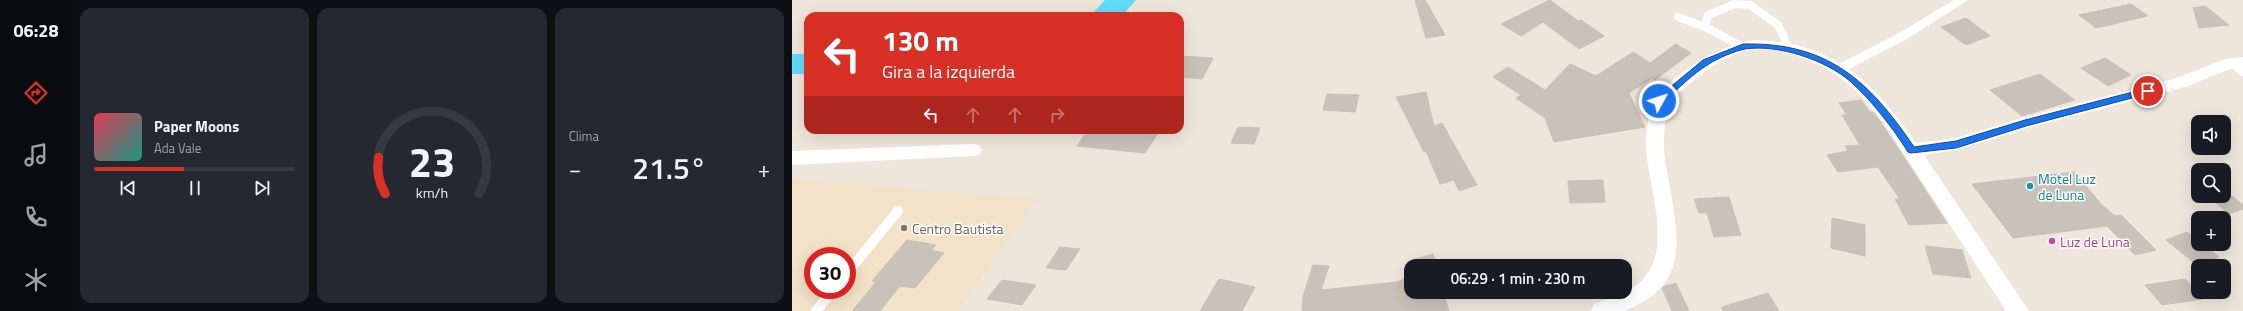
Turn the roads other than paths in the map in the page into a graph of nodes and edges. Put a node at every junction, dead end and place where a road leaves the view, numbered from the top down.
1 (1962, 0) edge
2 (1678, 17) dead end
3 (1705, 27) junction
4 (1743, 47) junction
5 (1790, 50) junction
6 (2239, 66) edge
7 (1839, 69) junction
8 (973, 150) dead end
9 (1911, 150) junction
10 (792, 158) edge
11 (898, 211) dead end
12 (856, 262) edge
13 (826, 299) edge
14 (816, 311) edge
15 (1602, 311) edge
16 (2018, 311) edge

1 - 7 street
2 - 3 lane
3 - 4 lane
3 - 5 lane
4 - 5 street
4 - 15 street
5 - 7 street
6 - 9 street
7 - 9 street
8 - 10 street
9 - 16 street
11 - 12 lane
13 - 14 lane

